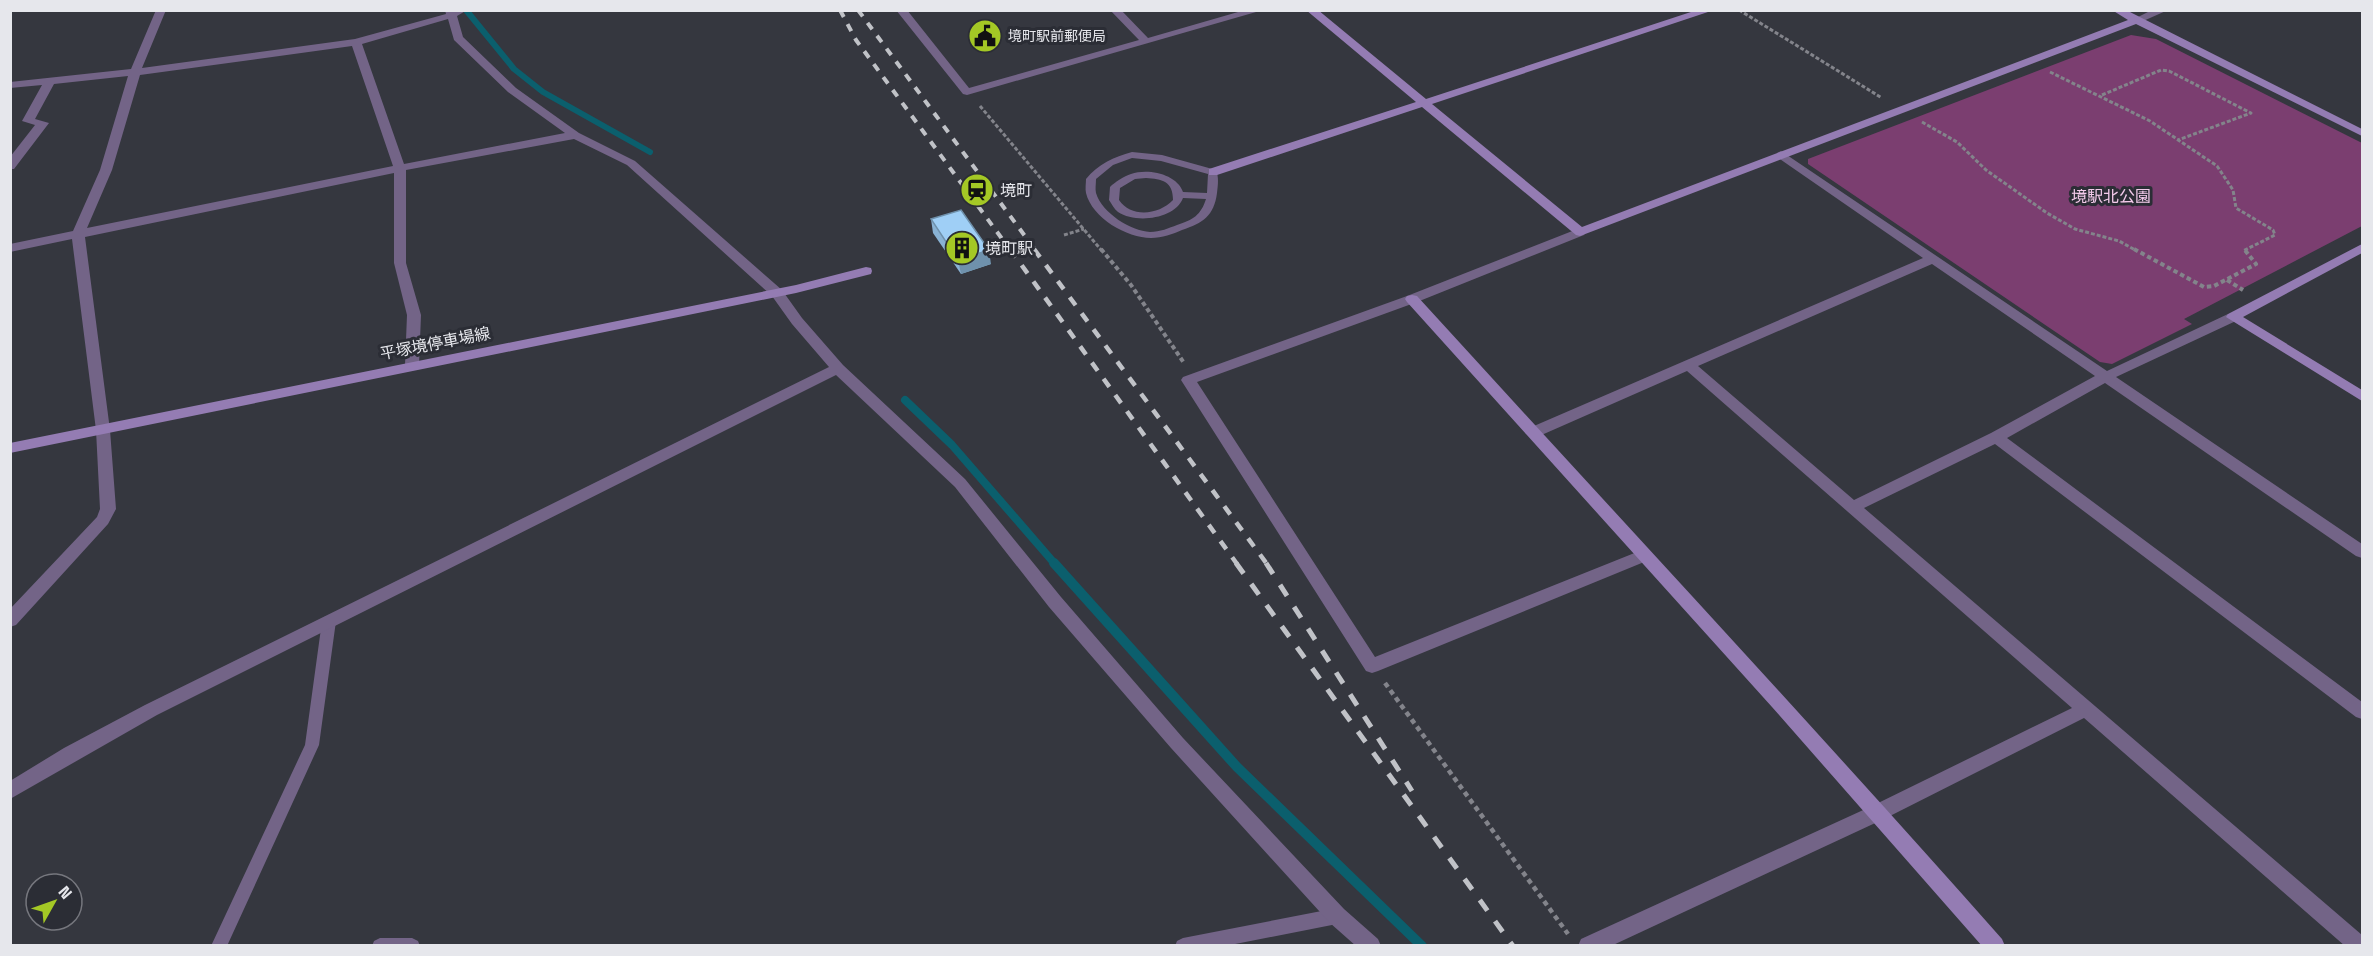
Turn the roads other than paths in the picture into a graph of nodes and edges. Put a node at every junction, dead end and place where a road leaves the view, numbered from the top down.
1 (161, 10) edge
2 (901, 10) edge
3 (1115, 10) edge
4 (1258, 10) edge
5 (1311, 10) edge
6 (1709, 10) edge
7 (2117, 10) edge
8 (2163, 10) edge
9 (454, 12) edge
10 (2137, 20) junction
11 (356, 42) junction
12 (1146, 42) junction
13 (135, 72) junction
14 (49, 83) junction
15 (10, 85) edge
16 (1424, 103) junction
17 (2362, 133) edge
18 (575, 135) junction
19 (1781, 155) junction
20 (1178, 162) junction
21 (10, 166) edge
22 (399, 168) junction
23 (1213, 172) junction
24 (1164, 178) junction
25 (1179, 195) junction
26 (1212, 196) junction
27 (1116, 205) junction
28 (1102, 209) junction
29 (1580, 232) junction
30 (78, 234) junction
31 (10, 248) edge
32 (2362, 248) edge
33 (1932, 259) junction
34 (866, 271) dead end
35 (777, 293) junction
36 (1412, 299) junction
37 (2233, 317) junction
38 (1687, 364) junction
39 (412, 366) junction
40 (838, 368) junction
41 (2105, 377) junction
42 (2362, 396) edge
43 (103, 430) junction
44 (1532, 433) junction
45 (1996, 437) junction
46 (10, 448) edge
47 (1853, 507) junction
48 (2362, 552) edge
49 (1643, 556) junction
50 (10, 620) edge
51 (329, 621) junction
52 (2086, 709) junction
53 (2362, 712) edge
54 (10, 791) edge
55 (1879, 812) junction
56 (1337, 916) junction
57 (219, 945) edge
58 (380, 945) edge
59 (412, 945) edge
60 (1183, 945) edge
61 (1371, 945) edge
62 (1588, 945) edge
63 (1995, 945) edge
64 (2360, 945) edge

1 - 13 street
2 - 12 street
3 - 12 street
4 - 12 street
5 - 16 street
6 - 16 street
7 - 10 street
8 - 10 street
9 - 11 street
9 - 18 street
10 - 17 street
10 - 19 street
11 - 13 street
11 - 22 street
13 - 14 street
13 - 30 street
14 - 15 street
14 - 21 street
16 - 23 street
16 - 29 street
18 - 22 street
18 - 35 street
19 - 29 street
19 - 33 street
20 - 23 lane
20 - 24 lane
20 - 28 lane
22 - 30 street
22 - 39 street
23 - 26 lane
24 - 25 lane
24 - 27 lane
25 - 26 lane
25 - 27 lane
26 - 28 lane
27 - 28 lane
29 - 36 street
30 - 31 street
30 - 43 street
32 - 37 street
33 - 38 street
33 - 41 street
34 - 35 street, 平塚境停車場線
35 - 39 street, 平塚境停車場線
35 - 40 street
36 - 44 street
36 - 49 street
37 - 41 street
37 - 42 street
38 - 44 street
38 - 47 street
39 - 43 street, 平塚境停車場線
40 - 51 street
40 - 56 street
41 - 45 street
41 - 48 street
43 - 46 street, 平塚境停車場線
43 - 50 street
44 - 49 street
45 - 47 street
45 - 53 street
47 - 52 street
49 - 55 street
51 - 54 street
51 - 57 lane
52 - 55 street
52 - 64 street
55 - 62 street
55 - 63 street
56 - 60 lane
56 - 61 street
58 - 59 lane

